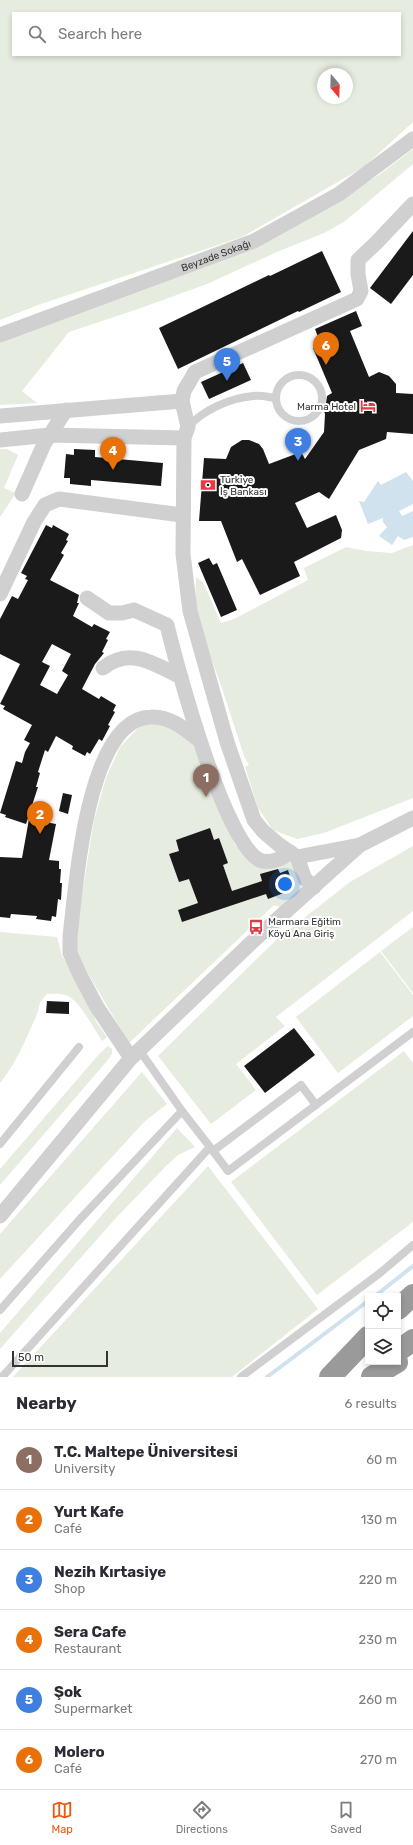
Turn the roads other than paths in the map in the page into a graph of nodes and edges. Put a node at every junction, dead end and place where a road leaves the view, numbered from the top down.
1 (413, 139) edge
2 (413, 204) edge
3 (0, 335) edge
4 (275, 398) junction
5 (182, 401) junction
6 (66, 410) junction
7 (0, 416) edge
8 (186, 433) junction
9 (50, 435) junction
10 (0, 440) edge
11 (22, 494) dead end
12 (182, 515) junction
13 (0, 594) edge
14 (87, 598) dead end
15 (103, 668) dead end
16 (181, 677) junction
17 (199, 740) junction
18 (413, 818) edge
19 (360, 845) junction
20 (293, 855) junction
21 (314, 887) junction
22 (413, 1032) edge
23 (79, 1047) dead end
24 (136, 1055) junction
25 (316, 1105) junction
26 (182, 1111) junction
27 (0, 1144) edge
28 (212, 1149) junction
29 (0, 1216) edge
30 (413, 1245) edge
31 (413, 1295) edge
32 (401, 1305) edge
33 (0, 1310) edge
34 (413, 1312) edge
35 (401, 1322) edge
36 (365, 1340) edge
37 (413, 1340) edge
38 (401, 1349) edge
39 (365, 1351) edge
40 (413, 1352) edge
41 (401, 1360) edge
42 (380, 1365) edge
43 (393, 1365) edge
44 (2, 1377) edge
45 (241, 1377) edge
46 (331, 1377) edge
47 (364, 1377) edge
48 (372, 1377) edge

1 - 3 street, Beyzade Sokağı
2 - 5 street
4 - 4 lane
4 - 8 lane
5 - 6 street
5 - 8 street
6 - 7 street
6 - 9 street
8 - 9 street
8 - 12 street
9 - 10 street
9 - 11 street
12 - 13 street
12 - 20 street
14 - 16 street
15 - 16 street
16 - 17 street
17 - 20 street
17 - 24 street
18 - 19 street
19 - 20 street
19 - 21 street
20 - 21 street
21 - 24 street
22 - 25 lane
23 - 27 lane
24 - 26 lane
24 - 29 street
25 - 28 lane
25 - 28 lane
26 - 28 lane
26 - 33 lane
28 - 44 lane
30 - 45 lane
31 - 32 highway
34 - 35 highway
36 - 46 highway
37 - 38 highway
39 - 46 highway
40 - 41 highway
42 - 47 highway
43 - 48 highway

